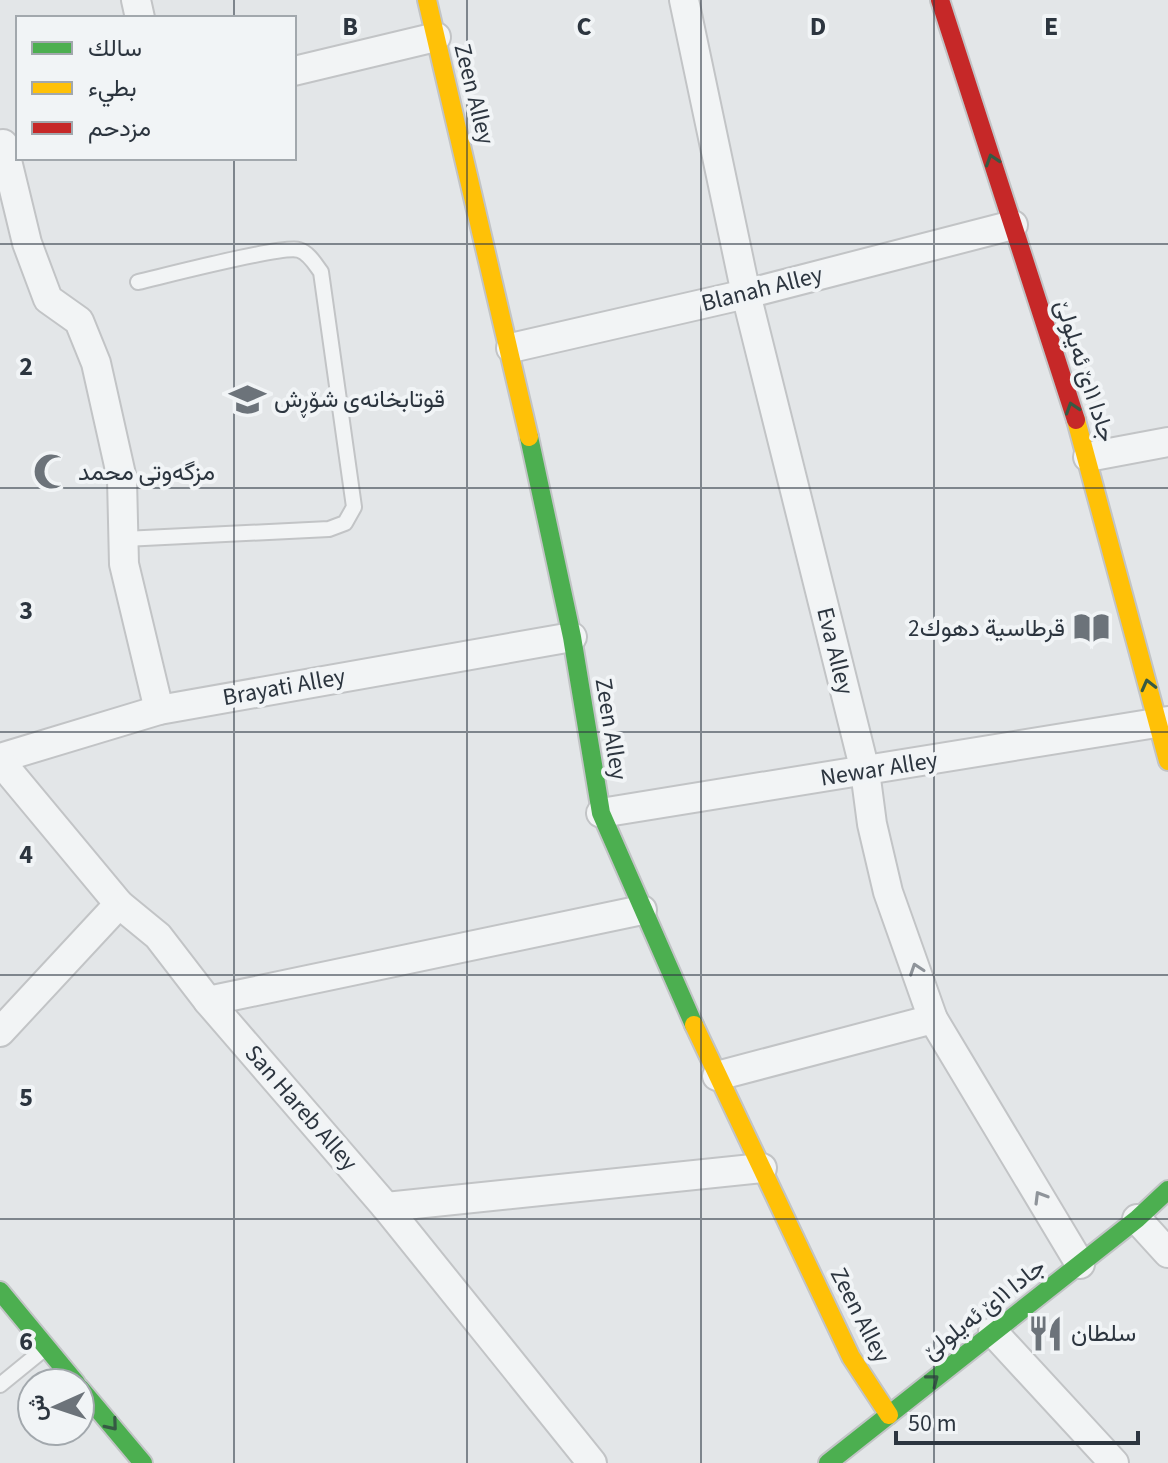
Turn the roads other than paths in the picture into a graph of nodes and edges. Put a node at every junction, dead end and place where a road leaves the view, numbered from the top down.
1 (427, 0) edge
2 (684, 0) edge
3 (940, 0) edge
4 (436, 37) junction
5 (296, 71) edge
6 (7, 142) edge
7 (1013, 225) junction
8 (138, 282) dead end
9 (746, 294) junction
10 (511, 348) junction
11 (1168, 442) edge
12 (1088, 457) junction
13 (124, 539) junction
14 (572, 637) junction
15 (159, 710) junction
16 (1163, 722) edge
17 (0, 760) edge
18 (1168, 761) edge
19 (865, 771) junction
20 (601, 813) junction
21 (119, 904) junction
22 (642, 910) junction
23 (208, 1001) junction
24 (933, 1019) junction
25 (0, 1032) edge
26 (717, 1076) junction
27 (762, 1168) junction
28 (1168, 1190) edge
29 (386, 1207) junction
30 (1137, 1219) junction
31 (1168, 1253) edge
32 (1080, 1264) junction
33 (0, 1291) edge
34 (993, 1332) junction
35 (46, 1348) junction
36 (62, 1367) edge
37 (0, 1385) edge
38 (96, 1407) edge
39 (889, 1415) junction
40 (860, 1454) edge
41 (143, 1463) edge
42 (592, 1463) edge
43 (828, 1463) edge
44 (1114, 1463) edge

1 - 4 main road, Zeen Alley
2 - 9 street, Eva Alley
7 -> 3 main road, جادا ١١ێ ئه‌یلولێ
4 - 5 street
4 - 10 main road, Zeen Alley
6 - 13 street
7 - 9 street, Blanah Alley
12 -> 7 main road, جادا ١١ێ ئه‌یلولێ
8 - 13 lane
9 - 10 street, Blanah Alley
9 - 19 street, Eva Alley
10 - 14 main road, Zeen Alley
11 - 12 street
16 -> 12 main road, جادا ١١ێ ئه‌یلولێ
13 - 15 street
14 - 15 street, Brayati Alley
14 - 20 main road, Zeen Alley
15 - 17 street, Brayati Alley
16 - 18 main road, جادا ١١ێ ئه‌یلولێ
16 - 19 street, Newar Alley
17 - 21 street, San Hareb Alley
19 - 20 street, Newar Alley
24 -> 19 street, Eva Alley
20 - 22 main road, Zeen Alley
21 - 23 street, San Hareb Alley
21 - 25 street
22 - 23 street
22 - 26 main road, Zeen Alley
23 - 29 street, San Hareb Alley
24 - 26 street
32 -> 24 street, Eva Alley
26 - 27 main road, Zeen Alley
27 - 29 street
27 - 39 main road, Zeen Alley
28 - 30 main road, جادا ١١ێ ئه‌یلولێ
29 - 42 street, San Hareb Alley
30 - 31 street
30 - 32 main road, جادا ١١ێ ئه‌یلولێ
32 - 34 main road, جادا ١١ێ ئه‌یلولێ
33 - 35 main road
39 -> 34 main road, جادا ١١ێ ئه‌یلولێ
34 - 44 street
35 - 36 main road
35 - 37 lane
38 -> 41 main road
39 - 40 main road, جادا ١١ێ ئه‌یلولێ
40 - 43 main road, جادا ١١ێ ئه‌یلولێ

